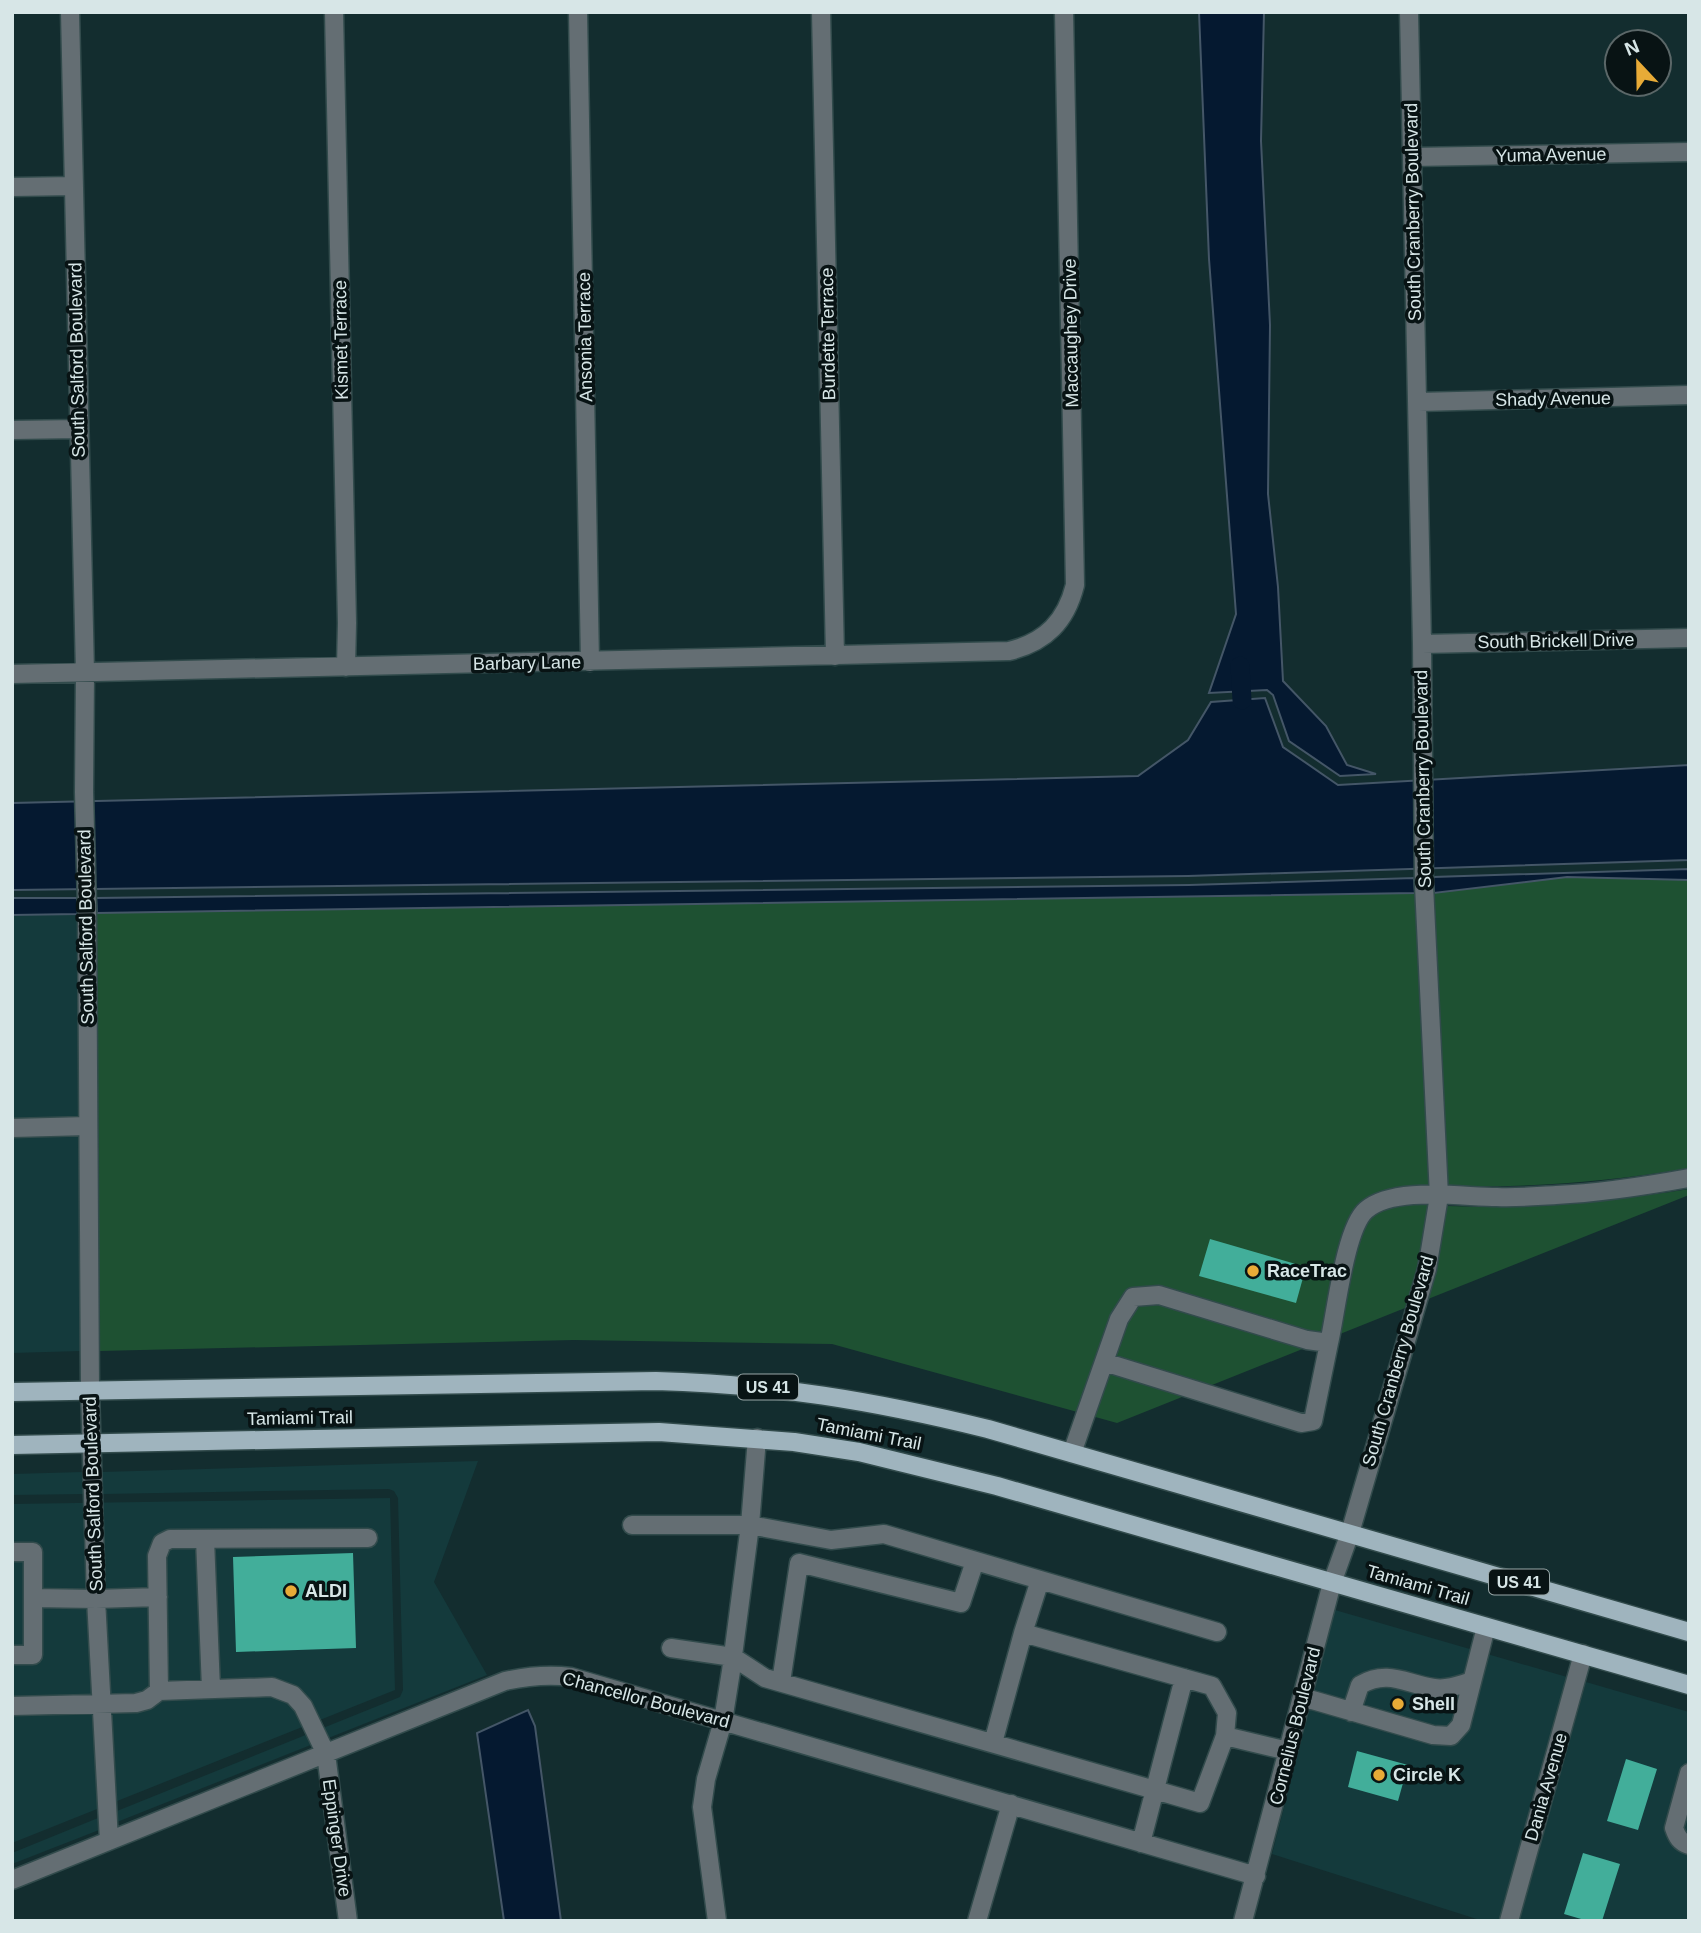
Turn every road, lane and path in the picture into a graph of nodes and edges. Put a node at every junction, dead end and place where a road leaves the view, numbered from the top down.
1 (70, 12) edge
2 (334, 12) edge
3 (578, 12) edge
4 (821, 12) edge
5 (1064, 12) edge
6 (1409, 12) edge
7 (1689, 152) edge
8 (1412, 157) junction
9 (74, 186) junction
10 (12, 187) edge
11 (1689, 396) edge
12 (1418, 402) junction
13 (79, 429) junction
14 (12, 430) edge
15 (1689, 638) edge
16 (1039, 641) joint
17 (1422, 644) junction
18 (835, 656) junction
19 (590, 662) junction
20 (346, 667) junction
21 (85, 673) junction
22 (12, 674) edge
23 (89, 1126) junction
24 (12, 1128) edge
25 (1689, 1178) edge
26 (1439, 1196) junction
27 (1329, 1343) junction
28 (1104, 1362) junction
29 (90, 1391) junction
30 (12, 1392) edge
31 (757, 1438) junction
32 (92, 1444) junction
33 (12, 1445) edge
34 (1072, 1453) junction
35 (632, 1525) dead end
36 (750, 1525) junction
37 (1350, 1533) junction
38 (369, 1538) dead end
39 (205, 1539) junction
40 (12, 1552) edge
41 (975, 1561) junction
42 (1040, 1580) junction
43 (1332, 1583) junction
44 (158, 1597) junction
45 (33, 1598) junction
46 (96, 1599) junction
47 (1486, 1627) junction
48 (1217, 1632) dead end
49 (1689, 1632) edge
50 (1023, 1633) junction
51 (671, 1648) dead end
52 (1583, 1654) junction
53 (12, 1655) edge
54 (733, 1657) junction
55 (1184, 1678) junction
56 (1472, 1681) junction
57 (780, 1682) junction
58 (1689, 1685) edge
59 (211, 1689) junction
60 (159, 1691) junction
61 (1302, 1698) junction
62 (102, 1704) junction
63 (12, 1706) edge
64 (1351, 1712) junction
65 (723, 1721) junction
66 (1225, 1736) junction
67 (993, 1743) junction
68 (1288, 1751) junction
69 (326, 1754) junction
70 (1689, 1773) edge
71 (1155, 1789) junction
72 (1011, 1804) junction
73 (108, 1841) junction
74 (1141, 1843) junction
75 (1689, 1845) edge
76 (1256, 1876) junction
77 (12, 1880) edge
78 (348, 1921) edge
79 (717, 1921) edge
80 (976, 1921) edge
81 (1243, 1921) edge
82 (1509, 1921) edge

1 - 9 street, South Salford Boulevard
2 - 20 street, Kismet Terrace
3 - 19 street, Ansonia Terrace
4 - 18 street, Burdette Terrace
5 - 16 street, Maccaughey Drive
6 - 8 street, South Cranberry Boulevard
7 - 8 street, Yuma Avenue
8 - 12 street, South Cranberry Boulevard
9 - 10 street
9 - 13 street, South Salford Boulevard
11 - 12 street, Shady Avenue
12 - 17 street, South Cranberry Boulevard
13 - 14 street
13 - 21 street, South Salford Boulevard
15 - 17 street, South Brickell Drive
16 - 18 street, Barbary Lane
17 - 26 street, South Cranberry Boulevard
18 - 19 street, Barbary Lane
19 - 20 street, Barbary Lane
20 - 21 street, Barbary Lane
21 - 22 street, Barbary Lane
21 - 23 street, South Salford Boulevard
23 - 24 street
23 - 29 street, South Salford Boulevard
25 - 26 street
26 - 27 street
26 - 37 street, South Cranberry Boulevard
27 - 28 street
27 - 28 street
28 - 34 street
29 - 30 main road, Tamiami Trail / US 41
29 - 32 street, South Salford Boulevard
29 - 34 main road, Tamiami Trail / US 41
31 - 32 main road, Tamiami Trail
31 - 36 street
31 - 43 main road, Tamiami Trail
32 - 33 main road, Tamiami Trail
32 - 46 street, South Salford Boulevard
34 - 37 main road, Tamiami Trail / US 41
35 - 36 street
36 - 41 street
36 - 54 street
37 - 43 street, Cornelius Boulevard
37 - 49 main road, Tamiami Trail / US 41
38 - 39 street
39 - 44 street
39 - 59 street
40 - 45 street
41 - 42 street
41 - 57 street
42 - 48 street
42 - 50 street
43 - 47 main road, Tamiami Trail
43 - 61 street, Cornelius Boulevard
44 - 46 street
44 - 60 street
45 - 46 street
45 - 53 street
46 - 62 street, South Salford Boulevard
47 - 52 main road, Tamiami Trail
47 - 56 street
50 - 55 street
50 - 67 street
51 - 54 street
52 - 58 main road, Tamiami Trail
52 - 82 street, Dania Avenue
54 - 57 street
54 - 65 street
55 - 66 street
55 - 71 street
56 - 64 street
56 - 64 street
57 - 67 street
59 - 60 street, Eppinger Drive
59 - 69 street, Eppinger Drive
60 - 62 street, Eppinger Drive
61 - 64 street
61 - 68 street, Cornelius Boulevard
62 - 63 street, Eppinger Drive
62 - 73 street, South Salford Boulevard
65 - 69 street, Chancellor Boulevard
65 - 72 street, Chancellor Boulevard
65 - 79 street
66 - 68 street
66 - 71 street
67 - 71 street
68 - 76 street, Cornelius Boulevard
69 - 73 street, Chancellor Boulevard
69 - 78 street, Eppinger Drive
70 - 75 street
71 - 74 street
72 - 74 street, Chancellor Boulevard
72 - 80 street
73 - 77 street, Chancellor Boulevard
74 - 76 street, Chancellor Boulevard
76 - 81 street, Cornelius Boulevard

